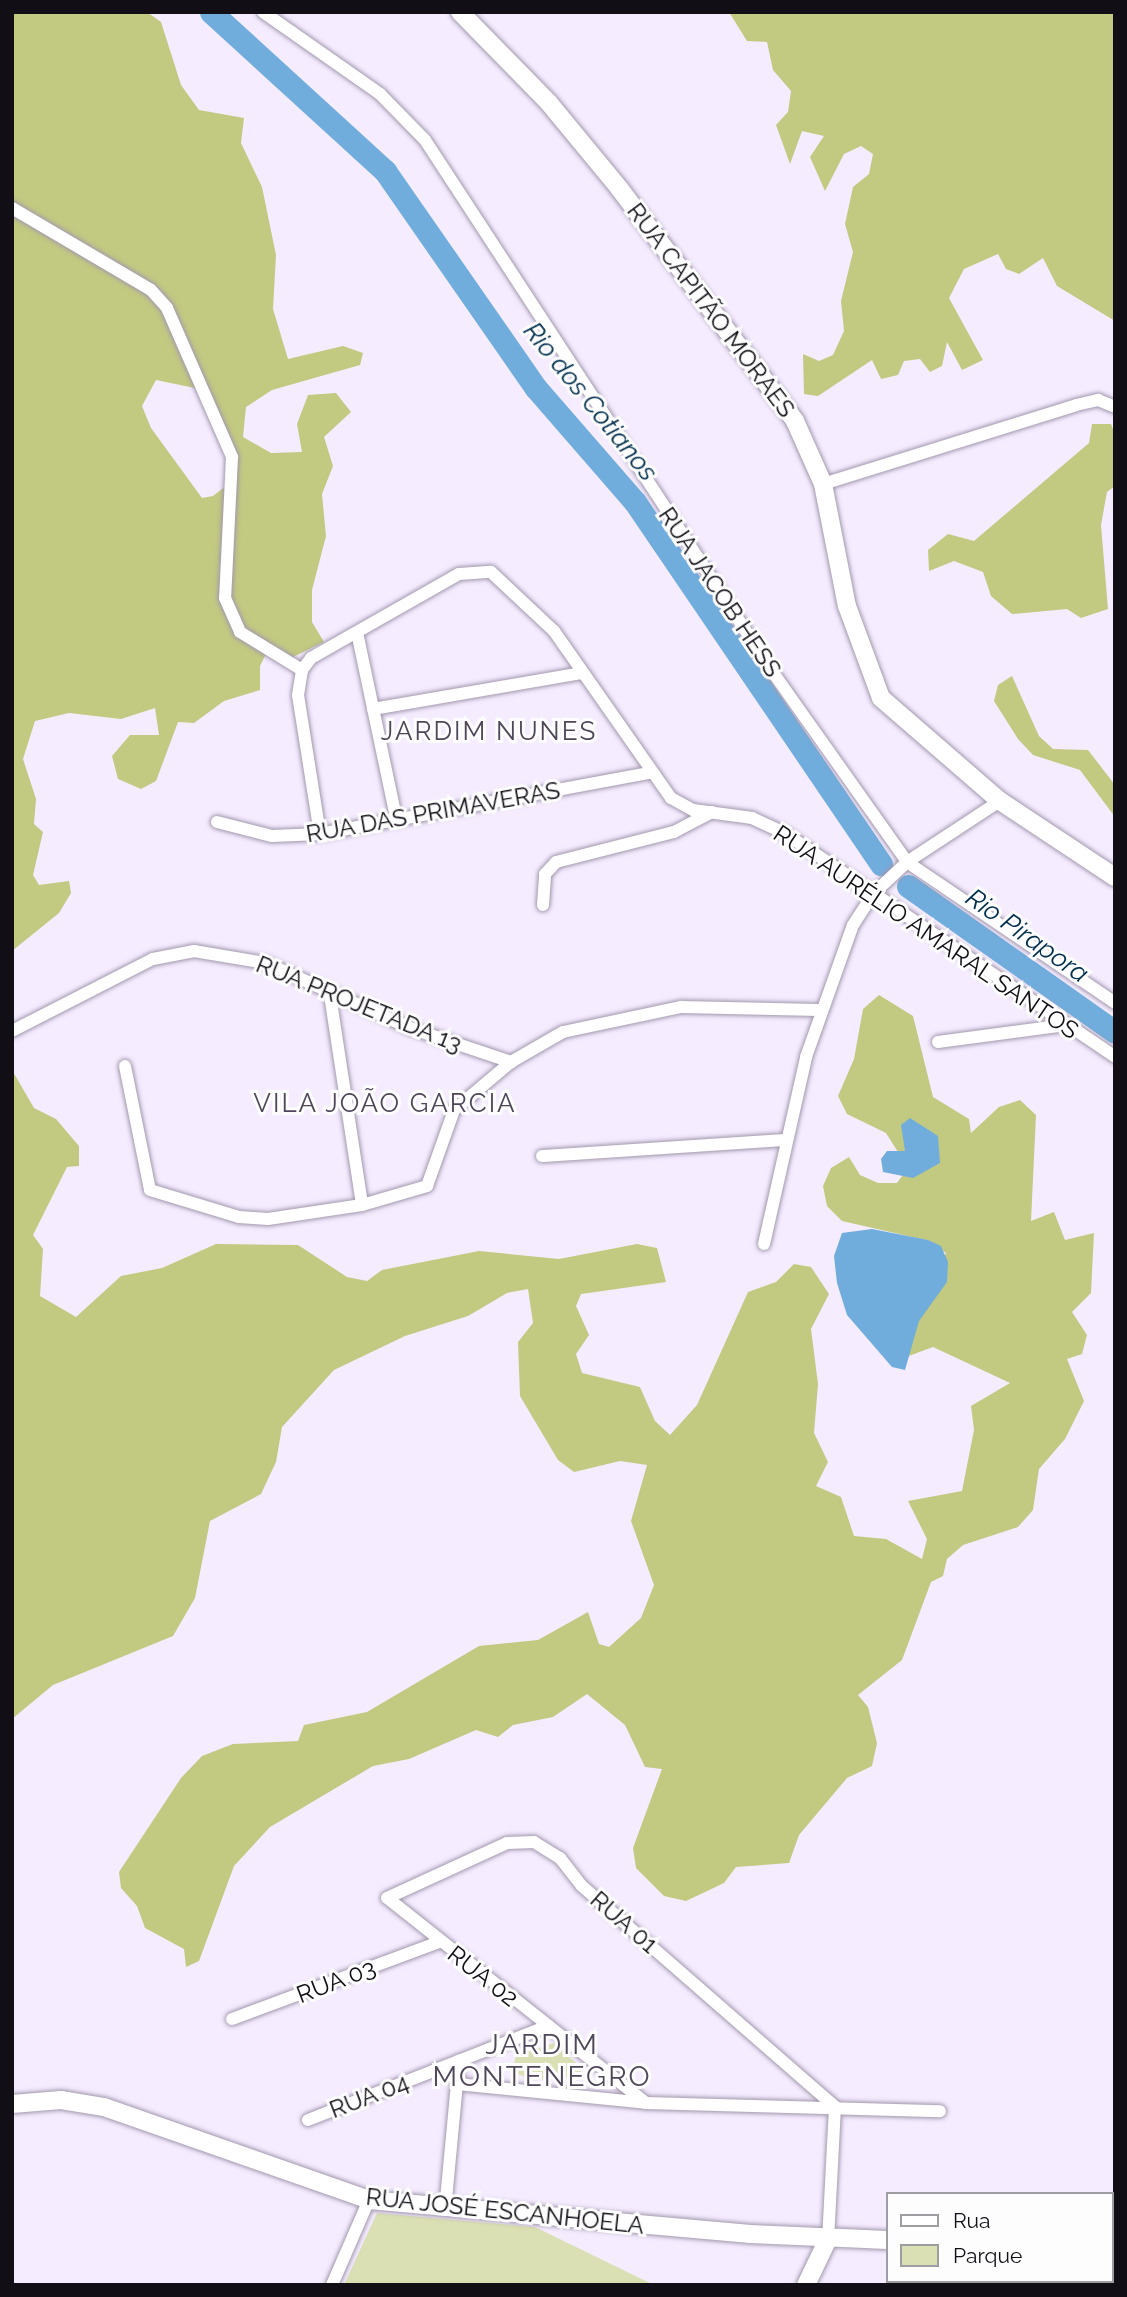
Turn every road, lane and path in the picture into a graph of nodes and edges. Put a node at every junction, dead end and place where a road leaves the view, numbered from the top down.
1 (263, 12) edge
2 (460, 12) edge
3 (12, 208) edge
4 (1115, 407) edge
5 (823, 484) junction
6 (358, 637) junction
7 (302, 670) junction
8 (581, 673) junction
9 (373, 709) junction
10 (649, 773) junction
11 (1000, 801) junction
12 (712, 812) junction
13 (396, 818) junction
14 (217, 822) dead end
15 (320, 834) junction
16 (907, 862) junction
17 (1115, 877) edge
18 (873, 894) junction
19 (543, 905) dead end
20 (330, 995) junction
21 (1115, 1003) edge
22 (819, 1010) junction
23 (1066, 1025) junction
24 (12, 1031) edge
25 (939, 1042) dead end
26 (1115, 1056) edge
27 (511, 1062) junction
28 (125, 1066) dead end
29 (785, 1139) junction
30 (542, 1156) dead end
31 (362, 1205) junction
32 (764, 1244) dead end
33 (387, 1898) joint
34 (439, 1942) junction
35 (232, 2020) dead end
36 (548, 2026) junction
37 (459, 2061) junction
38 (457, 2084) junction
39 (646, 2103) junction
40 (12, 2104) edge
41 (835, 2107) junction
42 (940, 2111) dead end
43 (308, 2120) dead end
44 (369, 2200) junction
45 (445, 2210) junction
46 (828, 2239) junction
47 (886, 2240) edge
48 (332, 2285) edge
49 (806, 2285) edge

1 - 16 street, RUA JACOB HESS
2 - 5 street, RUA CAPITÃO MORAES
3 - 7 street
4 - 5 street
5 - 11 street, RUA CAPITÃO MORAES
6 - 7 street, RUA AURÉLIO AMARAL SANTOS
6 - 8 street, RUA AURÉLIO AMARAL SANTOS
6 - 9 street
7 - 15 street
8 - 9 street
8 - 10 street, RUA AURÉLIO AMARAL SANTOS
9 - 13 street
10 - 12 street, RUA AURÉLIO AMARAL SANTOS
10 - 13 street, RUA DAS PRIMAVERAS
11 - 16 street
11 - 17 street, RUA CAPITÃO MORAES
12 - 18 street, RUA AURÉLIO AMARAL SANTOS
12 - 19 street
13 - 15 street, RUA DAS PRIMAVERAS
14 - 15 street, RUA DAS PRIMAVERAS
16 - 18 street
16 - 21 street, RUA JACOB HESS
18 - 22 street
18 - 23 street, RUA AURÉLIO AMARAL SANTOS
20 - 24 street, RUA PROJETADA 13
20 - 27 street, RUA PROJETADA 13
20 - 31 street
22 - 27 street
22 - 29 street
23 - 25 street
23 - 26 street, RUA AURÉLIO AMARAL SANTOS
27 - 31 street
28 - 31 street
29 - 30 street
29 - 32 street
33 - 34 street, RUA 02
33 - 41 street, RUA 01
34 - 35 street, RUA 03
34 - 36 street, RUA 02
36 - 37 street, RUA 04
36 - 39 street, RUA 02
37 - 38 street
37 - 43 street, RUA 04
38 - 39 street
38 - 45 street
39 - 41 street
40 - 44 street, RUA JOSÉ ESCANHOELA
41 - 42 street
41 - 46 street
44 - 45 street, RUA JOSÉ ESCANHOELA
44 - 48 street
45 - 46 street, RUA JOSÉ ESCANHOELA
46 - 47 street, RUA JOSÉ ESCANHOELA
46 - 49 street

